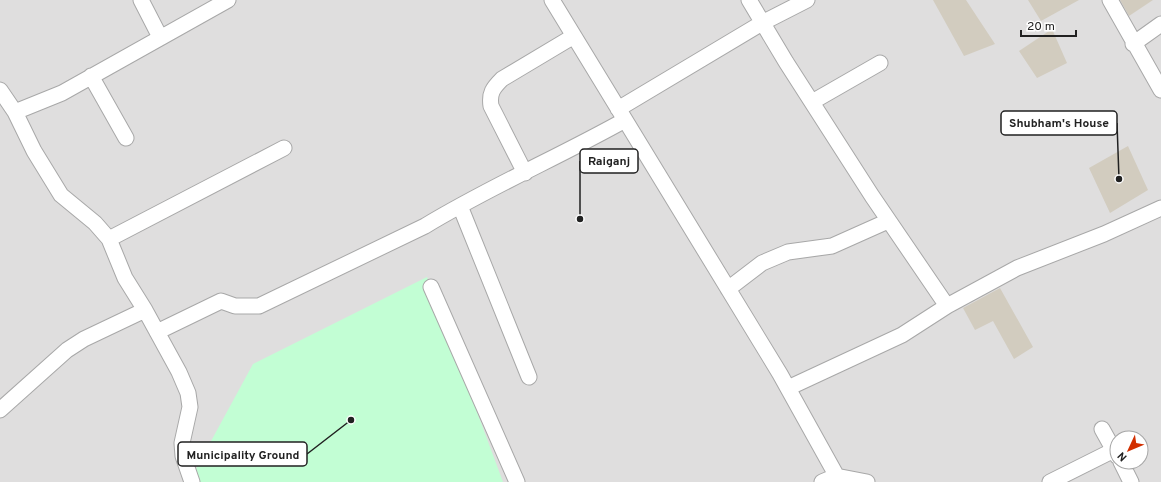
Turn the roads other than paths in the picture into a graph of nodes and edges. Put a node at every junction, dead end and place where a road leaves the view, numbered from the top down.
1 (141, 0) edge
2 (228, 0) edge
3 (552, 0) edge
4 (749, 0) edge
5 (807, 0) edge
6 (1110, 0) edge
7 (762, 23) junction
8 (1161, 24) edge
9 (574, 36) junction
10 (160, 37) junction
11 (1133, 44) junction
12 (880, 63) dead end
13 (91, 76) junction
14 (0, 90) edge
15 (1161, 90) edge
16 (812, 102) junction
17 (15, 112) junction
18 (622, 114) junction
19 (126, 138) dead end
20 (284, 148) dead end
21 (525, 173) junction
22 (460, 206) junction
23 (1161, 208) edge
24 (888, 221) junction
25 (109, 239) junction
26 (431, 287) dead end
27 (728, 289) junction
28 (947, 306) junction
29 (146, 310) junction
30 (157, 332) junction
31 (529, 376) dead end
32 (788, 388) junction
33 (0, 410) edge
34 (1102, 429) dead end
35 (1109, 442) edge
36 (1109, 459) edge
37 (1125, 470) edge
38 (838, 479) edge
39 (192, 482) edge
40 (516, 482) edge
41 (822, 482) edge
42 (866, 482) edge
43 (1050, 482) edge
44 (1131, 482) edge

1 - 10 street
2 - 10 street
3 - 9 street
4 - 7 street
5 - 7 street
6 - 11 street
7 - 16 street
7 - 18 street
8 - 11 street
9 - 18 street
9 - 21 street
10 - 13 street
11 - 15 street
12 - 16 street
13 - 17 street
13 - 19 street
14 - 17 street
16 - 24 street
17 - 25 street
18 - 21 street
18 - 27 street
20 - 25 street
21 - 22 street
22 - 30 street
22 - 31 street
23 - 28 street
24 - 27 street
24 - 28 street
25 - 29 street
26 - 40 street
27 - 32 street
28 - 32 street
29 - 30 street
29 - 33 street
30 - 39 street
32 - 38 street
34 - 35 street
36 - 43 street
37 - 44 street
38 - 41 street
38 - 42 street

